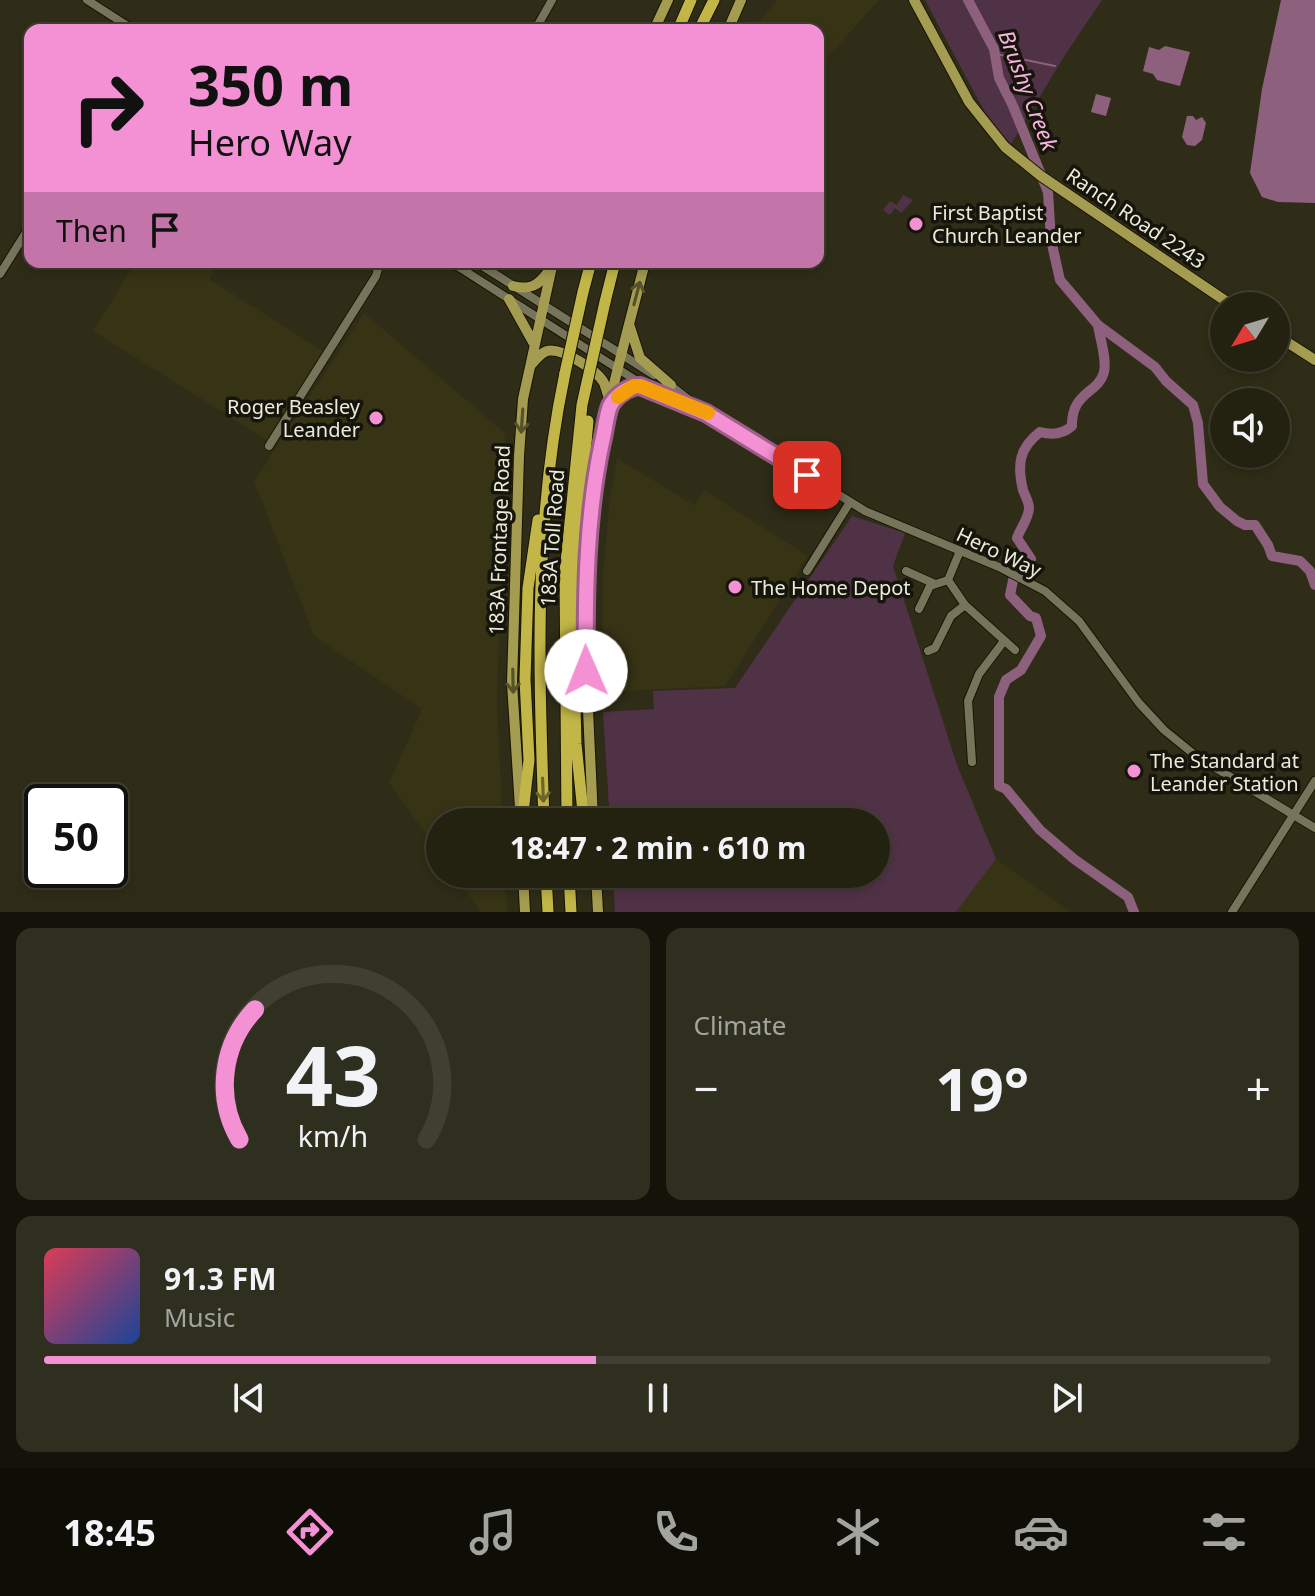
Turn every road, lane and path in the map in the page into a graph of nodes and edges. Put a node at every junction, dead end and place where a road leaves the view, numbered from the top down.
1 (87, 0) edge
2 (552, 0) edge
3 (668, 0) edge
4 (691, 0) edge
5 (714, 0) edge
6 (741, 0) edge
7 (914, 0) edge
8 (125, 24) edge
9 (538, 24) edge
10 (657, 24) edge
11 (681, 24) edge
12 (702, 24) edge
13 (731, 24) edge
14 (24, 236) edge
15 (378, 268) edge
16 (460, 268) edge
17 (485, 268) edge
18 (550, 268) edge
19 (551, 268) edge
20 (589, 268) edge
21 (614, 268) edge
22 (644, 268) edge
23 (0, 274) edge
24 (513, 286) junction
25 (1212, 292) edge
26 (509, 299) junction
27 (543, 305) junction
28 (540, 319) junction
29 (630, 325) junction
30 (534, 344) junction
31 (1290, 344) edge
32 (622, 355) junction
33 (1315, 360) edge
34 (530, 366) junction
35 (619, 369) junction
36 (671, 385) junction
37 (650, 389) junction
38 (586, 392) junction
39 (611, 404) junction
40 (706, 413) junction
41 (269, 446) dead end
42 (546, 488) junction
43 (850, 502) junction
44 (960, 551) junction
45 (807, 571) dead end
46 (906, 571) dead end
47 (948, 580) junction
48 (936, 584) junction
49 (965, 605) junction
50 (919, 609) dead end
51 (1004, 641) junction
52 (1015, 650) dead end
53 (928, 651) dead end
54 (972, 762) dead end
55 (1315, 781) edge
56 (521, 808) edge
57 (524, 808) edge
58 (544, 808) edge
59 (567, 808) edge
60 (583, 808) edge
61 (592, 808) edge
62 (1293, 815) junction
63 (1315, 828) edge
64 (524, 888) edge
65 (547, 888) edge
66 (570, 888) edge
67 (597, 888) edge
68 (525, 912) edge
69 (548, 912) edge
70 (571, 912) edge
71 (598, 912) edge
72 (1232, 912) edge

1 - 8 street
2 - 9 street
3 - 10 main road
4 - 11 highway
5 - 12 highway
6 - 13 main road
7 - 25 main road, Ranch Road 2243
14 - 23 street
15 - 41 street
16 - 26 street, Hero Way
17 - 24 street, Hero Way
18 - 24 main road
19 - 27 main road, 183A Frontage Road
20 - 42 highway, 183A Toll Road, bridge
21 - 38 highway, 183A Toll Road, bridge
29 -> 22 main road
24 - 27 street, Hero Way
26 - 28 street, Hero Way
26 - 30 main road
27 - 28 main road, 183A Frontage Road
27 - 32 street, Hero Way
28 - 30 main road, 183A Frontage Road
28 - 35 street, Hero Way
29 - 32 main road
29 - 36 main road
30 - 34 main road, 183A Frontage Road
31 - 33 main road
32 - 35 main road
32 - 36 street, Hero Way
34 - 39 main road
34 -> 56 main road, 183A Frontage Road
35 - 37 street, Hero Way
35 - 39 main road
36 - 40 street, Hero Way
37 - 39 main road
37 - 40 street, Hero Way
38 - 59 highway, 183A Toll Road
38 - 60 highway
39 - 61 main road
40 - 43 street, Hero Way
42 - 57 highway
42 -> 58 highway, 183A Toll Road
43 - 44 street, Hero Way
43 - 45 street
44 - 47 street
44 - 62 street, Hero Way
46 - 48 street
47 - 48 street
47 - 49 street
48 - 50 street
49 - 51 street
49 - 53 street
51 - 52 street
51 - 54 street
55 - 62 street
62 - 63 street, Hero Way
62 - 72 street
64 - 68 main road
65 - 69 highway
66 - 70 highway
67 - 71 main road

